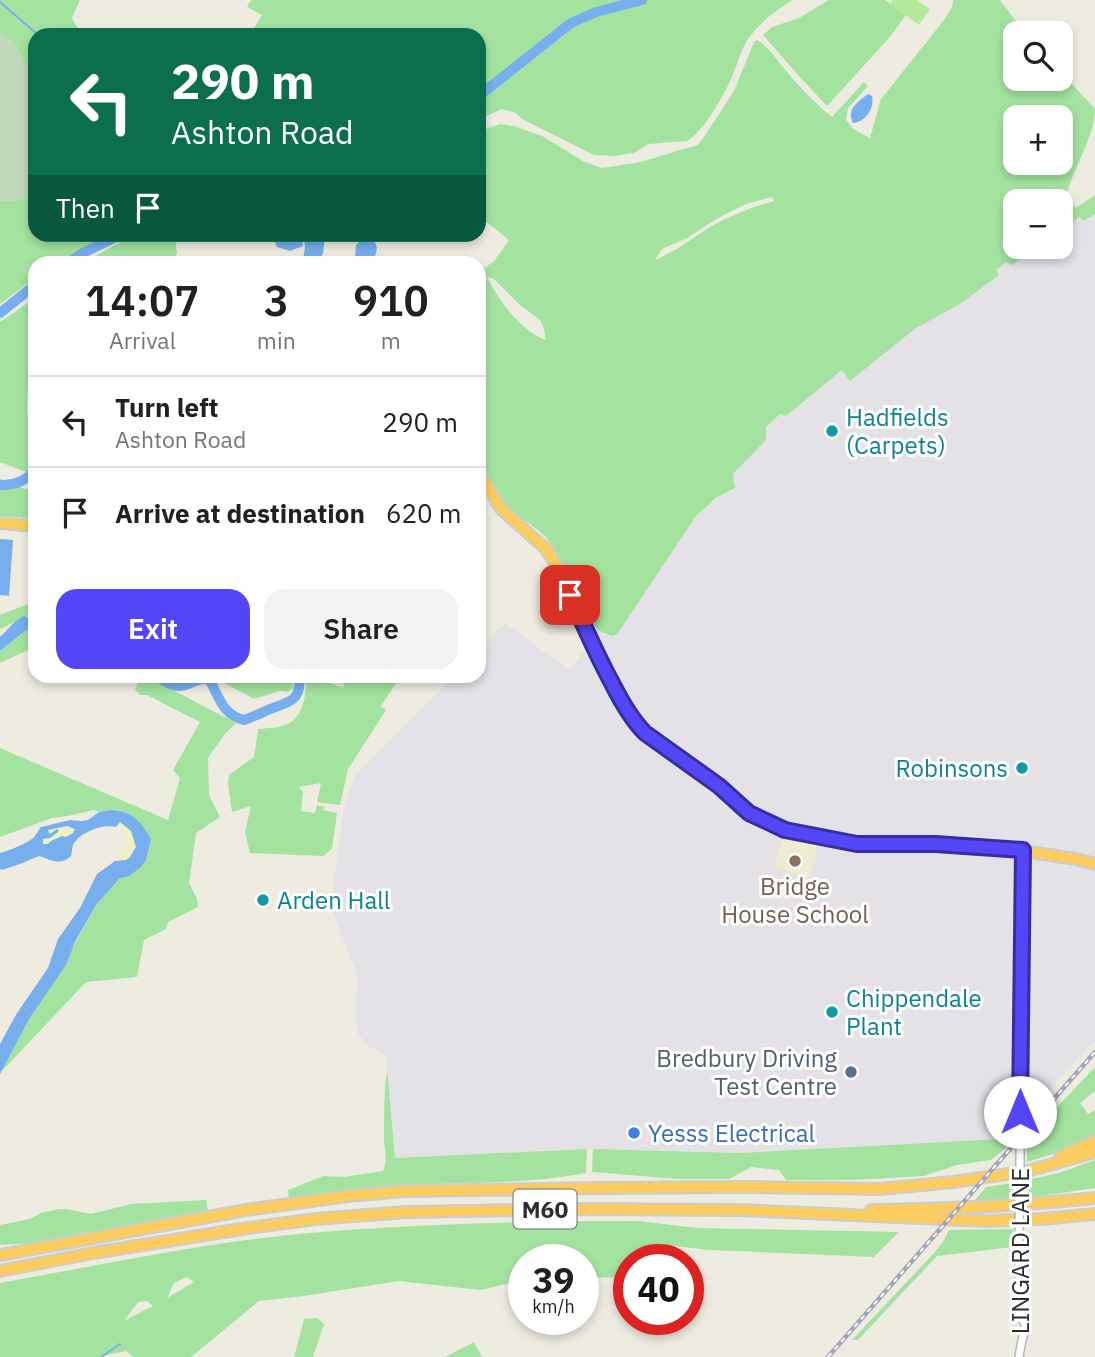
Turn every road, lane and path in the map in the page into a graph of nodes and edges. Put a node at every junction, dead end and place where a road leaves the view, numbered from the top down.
1 (486, 484) edge
2 (0, 523) edge
3 (28, 525) edge
4 (1023, 850) junction
5 (1095, 864) edge
6 (1095, 1140) edge
7 (1095, 1152) edge
8 (1028, 1171) junction
9 (1095, 1198) edge
10 (739, 1210) junction
11 (1095, 1213) edge
12 (0, 1255) edge
13 (0, 1271) edge
14 (1019, 1357) edge

1 - 4 highway
2 - 3 highway
4 - 5 highway
4 - 14 street, LINGARD LANE, bridge
6 - 8 highway, M60
7 - 8 highway, M60
8 - 12 highway, M60
9 - 10 highway, M60
10 - 11 highway, M60
10 - 13 highway, M60

